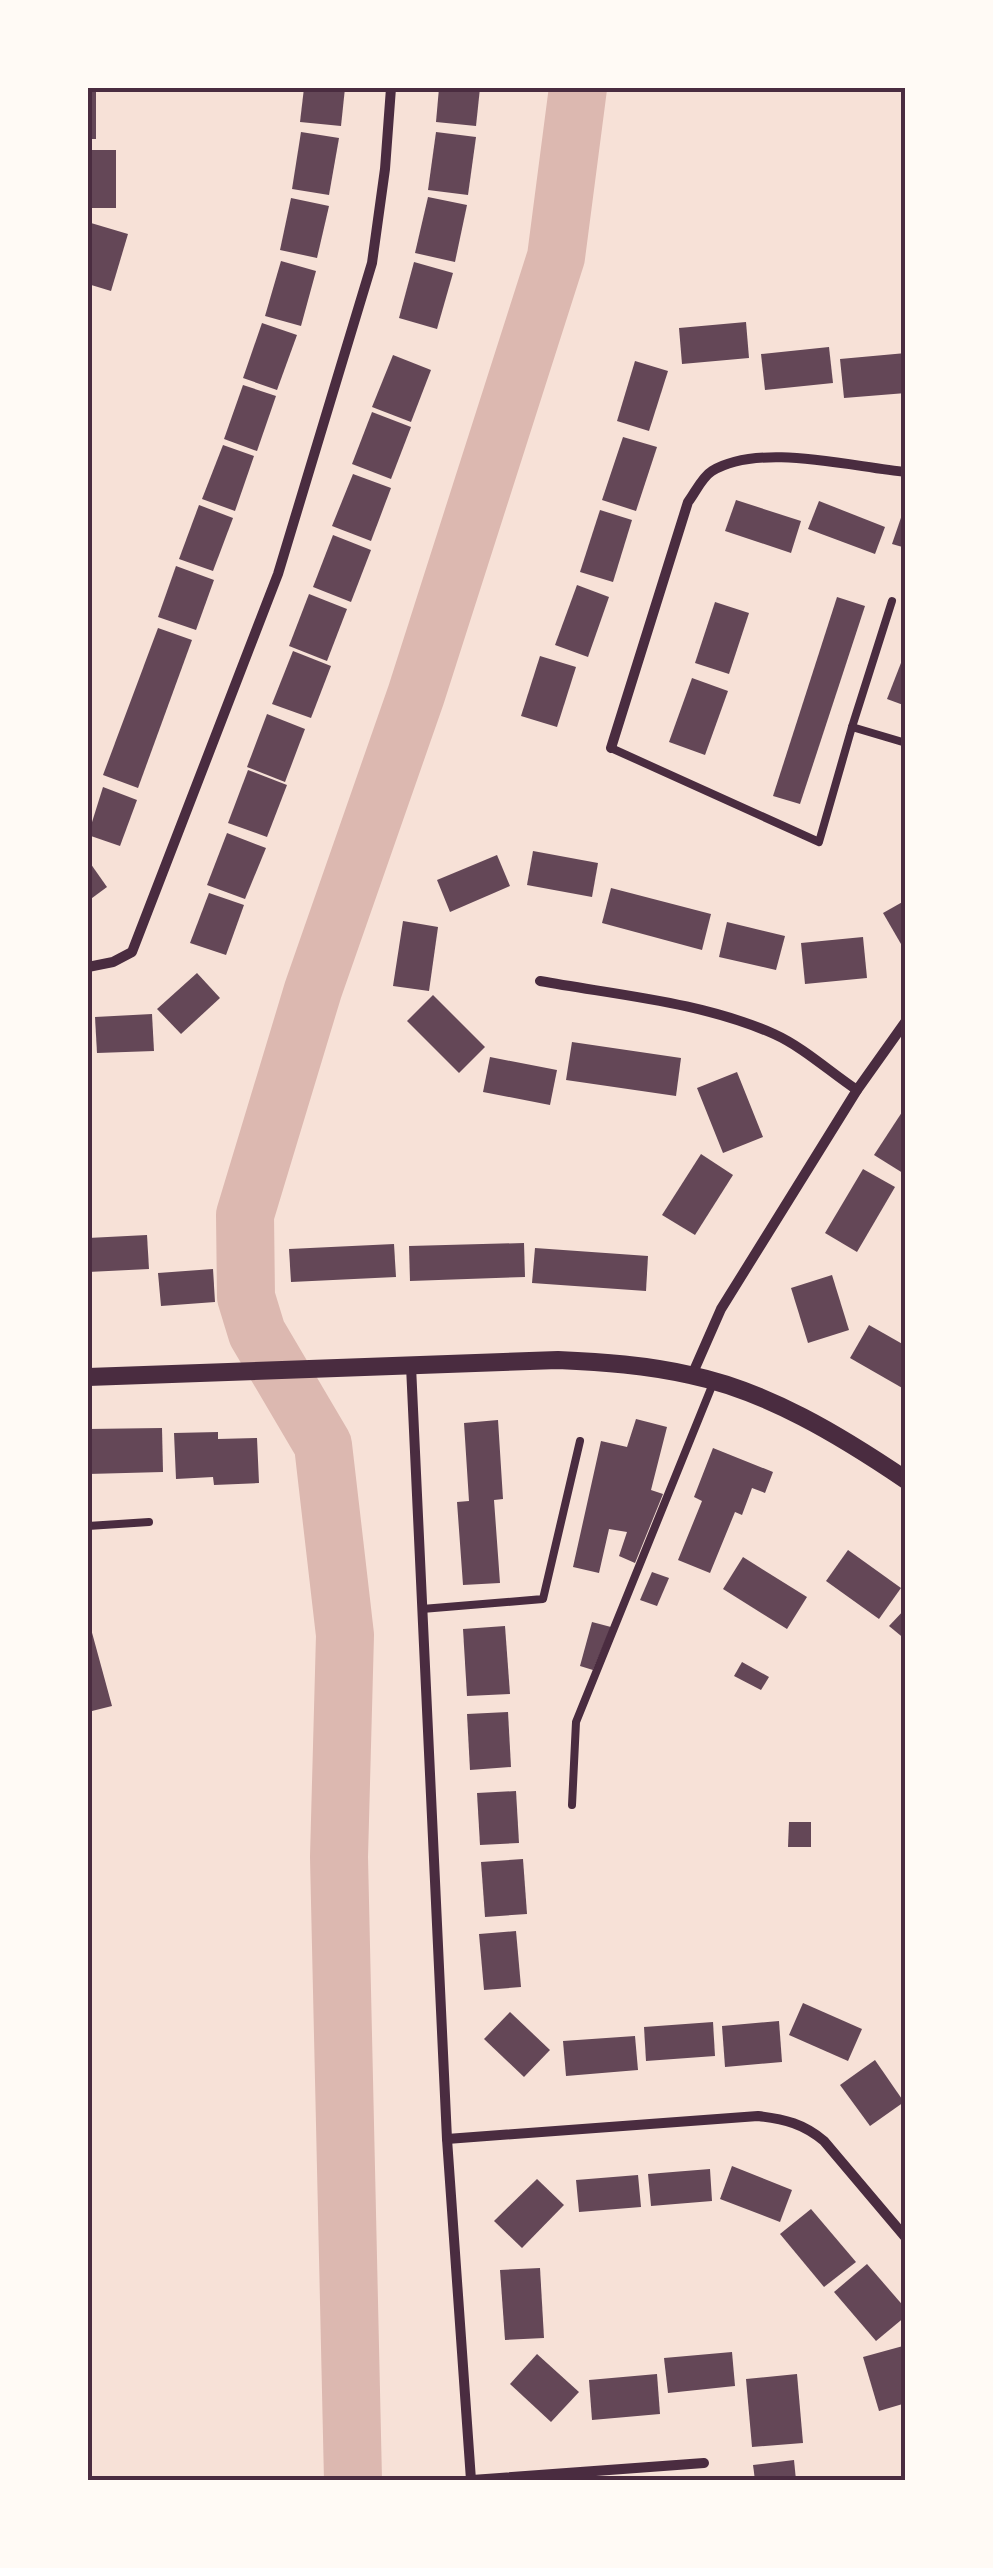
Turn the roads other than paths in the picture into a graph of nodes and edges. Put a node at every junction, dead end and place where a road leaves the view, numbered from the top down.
1 (390, 88) edge
2 (906, 472) edge
3 (892, 602) dead end
4 (852, 727) junction
5 (906, 744) edge
6 (611, 748) joint
7 (88, 967) edge
8 (540, 981) dead end
9 (906, 1021) edge
10 (857, 1090) junction
11 (411, 1366) junction
12 (692, 1375) junction
13 (88, 1377) edge
14 (714, 1382) junction
15 (580, 1442) dead end
16 (906, 1480) edge
17 (149, 1522) dead end
18 (88, 1526) edge
19 (422, 1609) junction
20 (572, 1804) dead end
21 (448, 2139) junction
22 (906, 2238) edge
23 (704, 2462) dead end
24 (472, 2480) edge

1 - 7 street
2 - 6 street
3 - 4 lane
4 - 5 lane
4 - 6 lane
8 - 10 street
9 - 10 street
10 - 12 street
11 - 12 street
11 - 13 street
11 - 19 street
12 - 14 street
14 - 16 street
14 - 20 lane
15 - 19 lane
17 - 18 lane
19 - 21 street
21 - 22 street
21 - 24 street
23 - 24 street

